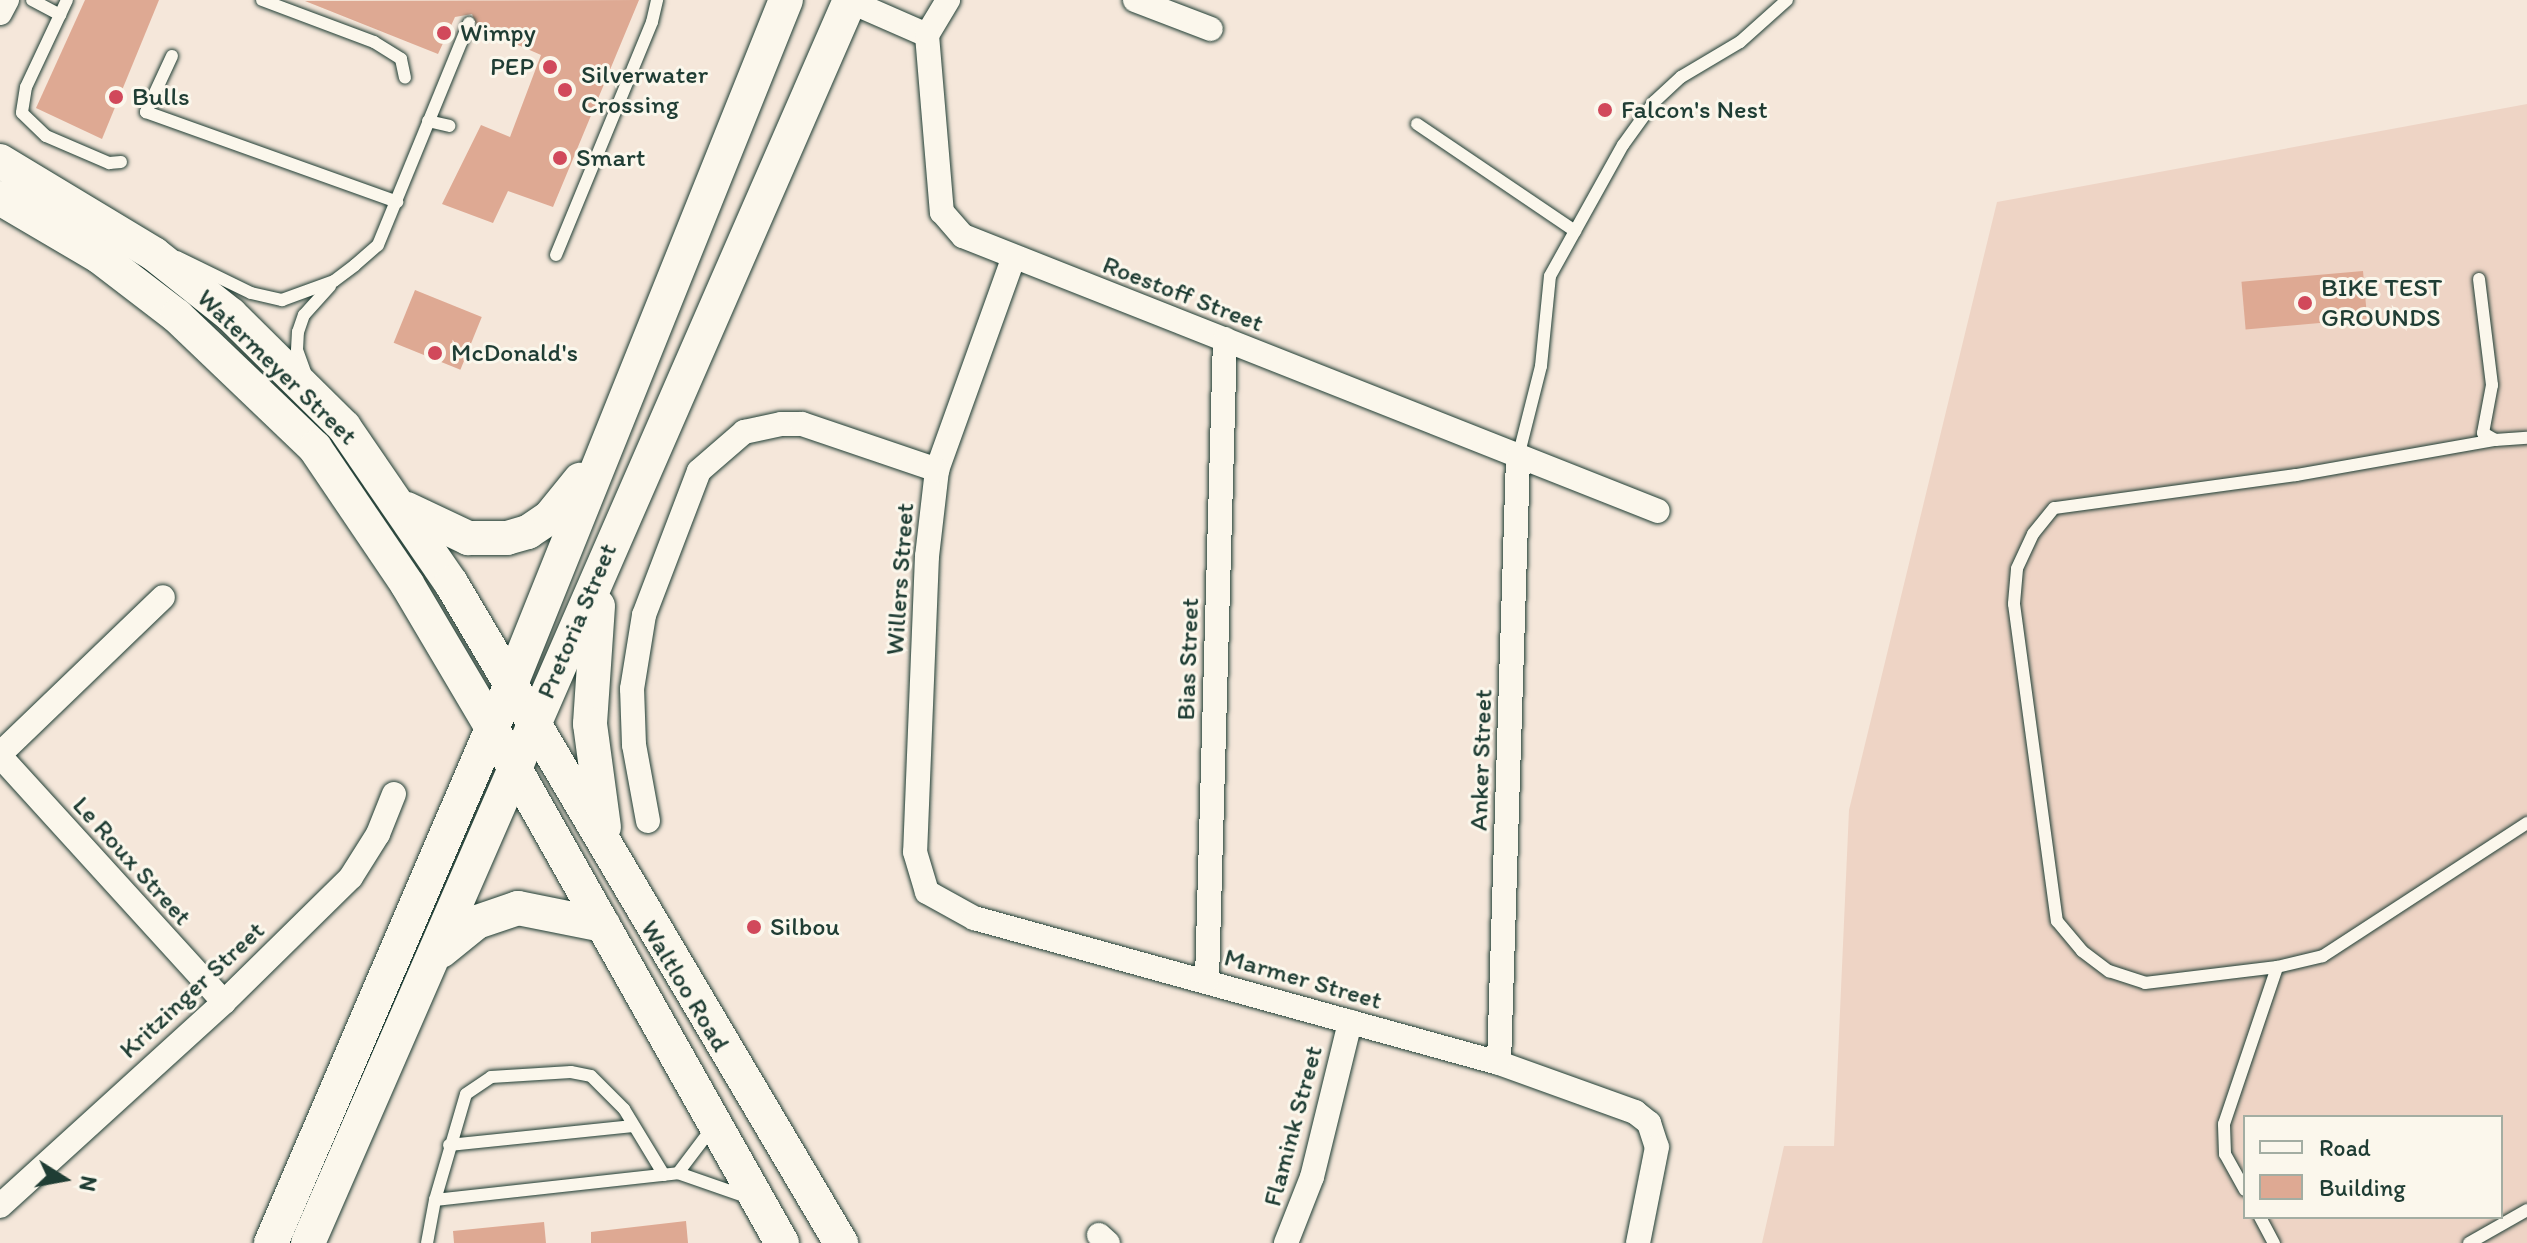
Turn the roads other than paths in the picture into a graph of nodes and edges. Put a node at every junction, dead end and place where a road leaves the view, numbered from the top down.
1 (7, 0) edge
2 (32, 0) edge
3 (67, 0) edge
4 (262, 0) edge
5 (657, 0) edge
6 (786, 0) edge
7 (849, 0) edge
8 (948, 0) edge
9 (1135, 0) edge
10 (1787, 0) edge
11 (0, 13) edge
12 (60, 15) junction
13 (469, 23) dead end
14 (1211, 29) dead end
15 (927, 35) junction
16 (172, 56) dead end
17 (405, 78) dead end
18 (428, 121) junction
19 (1417, 124) dead end
20 (449, 126) dead end
21 (0, 161) edge
22 (121, 162) dead end
23 (0, 198) edge
24 (397, 202) junction
25 (1575, 231) junction
26 (154, 254) junction
27 (556, 255) dead end
28 (1013, 259) junction
29 (2479, 279) dead end
30 (334, 281) junction
31 (1225, 339) junction
32 (323, 406) junction
33 (2527, 438) edge
34 (2495, 440) junction
35 (600, 455) junction
36 (1518, 458) junction
37 (937, 470) junction
38 (400, 505) junction
39 (1658, 511) dead end
40 (619, 520) junction
41 (163, 597) dead end
42 (511, 684) junction
43 (534, 725) junction
44 (492, 728) junction
45 (0, 755) edge
46 (515, 770) junction
47 (394, 794) dead end
48 (648, 821) dead end
49 (2527, 823) edge
50 (623, 881) junction
51 (943, 905) joint
52 (603, 925) junction
53 (438, 954) junction
54 (2277, 967) junction
55 (1207, 980) junction
56 (224, 1002) junction
57 (1350, 1022) junction
58 (1499, 1063) junction
59 (633, 1126) junction
60 (713, 1127) junction
61 (449, 1145) junction
62 (678, 1173) junction
63 (664, 1175) junction
64 (2243, 1186) edge
65 (435, 1200) junction
66 (754, 1200) junction
67 (0, 1206) edge
68 (2527, 1210) edge
69 (2261, 1219) edge
70 (271, 1243) edge
71 (308, 1243) edge
72 (427, 1243) edge
73 (782, 1243) edge
74 (841, 1243) edge
75 (1286, 1243) edge
76 (1638, 1243) edge
77 (2274, 1243) edge
78 (2469, 1243) edge

1 - 11 street
2 - 12 lane
3 - 12 lane
4 - 17 lane
5 - 27 lane
6 - 35 main road, Pretoria Street
7 - 15 street
7 - 40 main road, Pretoria Street
8 - 15 street
9 - 14 street
10 - 25 lane
12 - 22 lane
13 - 18 lane
15 - 28 street, Roestoff Street
16 - 24 lane
18 - 20 lane
18 - 24 lane
19 - 25 lane
21 - 26 main road, Watermeyer Street
23 - 44 main road, Watermeyer Street
24 - 30 lane
25 - 36 lane
26 - 30 lane
26 - 32 main road, Watermeyer Street
28 - 31 street, Roestoff Street
28 - 37 street, Willers Street
29 - 34 lane
30 - 32 lane
31 - 36 street, Roestoff Street
31 - 55 street, Bias Street
32 - 38 main road, Watermeyer Street
33 - 34 lane
34 - 54 lane
35 - 38 main road
35 - 42 main road, Pretoria Street
36 - 39 street, Roestoff Street
36 - 58 street, Anker Street
37 - 48 street
37 - 51 street, Willers Street
38 - 42 main road, Watermeyer Street
40 - 43 main road, Pretoria Street
40 - 50 main road
41 - 45 street
42 - 43 main road, Watermeyer Street
42 - 44 main road, Pretoria Street
43 - 46 main road, Pretoria Street
43 - 50 main road, Waltloo Road
44 - 46 main road, Watermeyer Street
44 - 70 main road, Pretoria Street
45 - 56 street, Le Roux Street
46 - 52 main road, Waltloo Road
46 - 53 main road, Pretoria Street
47 - 56 street, Kritzinger Street
49 - 54 lane
50 - 74 main road, Waltloo Road
51 - 55 street, Marmer Street
52 - 53 main road
52 - 60 main road, Waltloo Road
53 - 71 main road, Pretoria Street
54 - 64 lane
55 - 57 street, Marmer Street
56 - 67 street, Kritzinger Street
57 - 58 street, Marmer Street
57 - 75 street, Flamink Street
58 - 76 street, Marmer Street
59 - 61 lane
59 - 61 lane
59 - 63 lane
60 - 62 lane
60 - 66 main road, Waltloo Road
61 - 65 lane
62 - 63 lane
62 - 66 lane
63 - 65 lane
65 - 72 lane
66 - 73 main road, Waltloo Road
68 - 78 lane
69 - 77 lane

